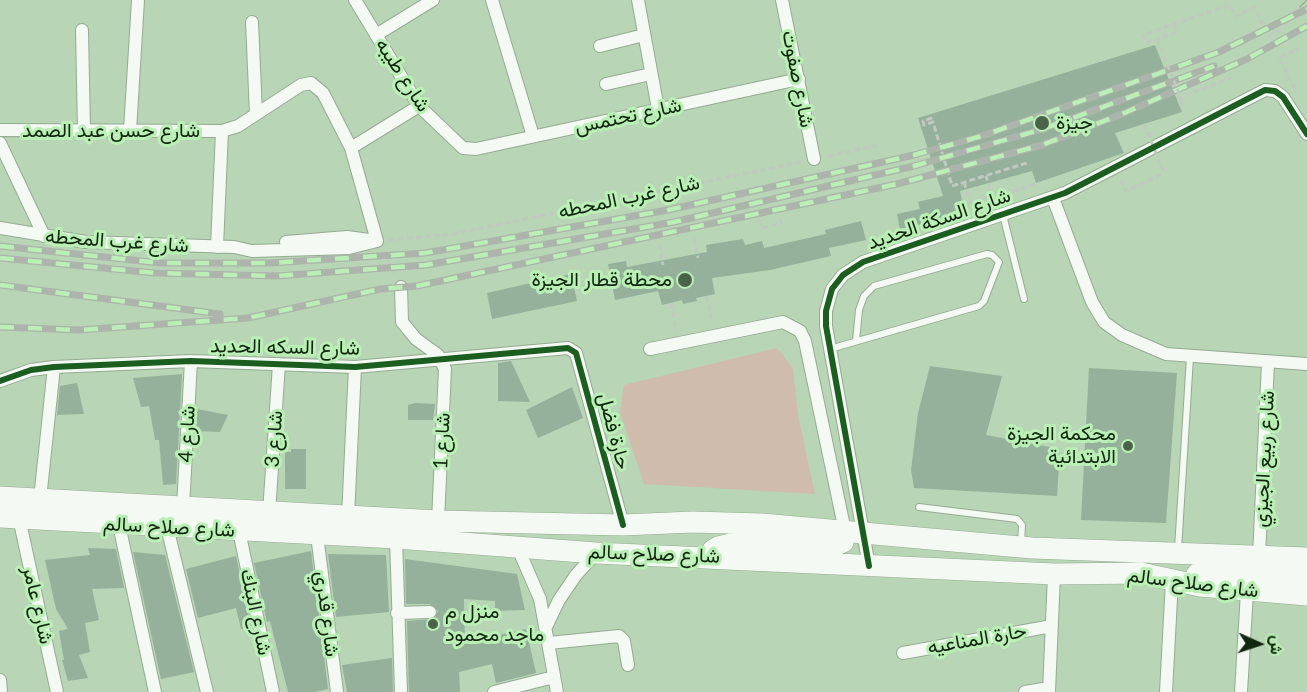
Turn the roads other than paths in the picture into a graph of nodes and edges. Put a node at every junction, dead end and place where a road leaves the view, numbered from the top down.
1 (138, 0) edge
2 (355, 0) edge
3 (433, 0) edge
4 (492, 0) edge
5 (638, 0) edge
6 (782, 0) edge
7 (252, 22) dead end
8 (82, 30) dead end
9 (376, 35) junction
10 (644, 35) junction
11 (600, 46) dead end
12 (651, 74) junction
13 (799, 79) junction
14 (606, 84) dead end
15 (419, 106) junction
16 (658, 109) junction
17 (256, 114) junction
18 (0, 130) edge
19 (84, 131) junction
20 (130, 131) junction
21 (222, 132) junction
22 (1307, 134) edge
23 (533, 136) junction
24 (0, 143) edge
25 (458, 145) joint
26 (351, 148) junction
27 (814, 159) road end
28 (1053, 198) junction
29 (999, 211) junction
30 (0, 228) edge
31 (44, 236) junction
32 (217, 247) junction
33 (401, 286) road end
34 (1024, 299) dead end
35 (856, 341) junction
36 (571, 348) joint
37 (829, 349) junction
38 (650, 350) dead end
39 (1190, 357) junction
40 (191, 361) junction
41 (441, 361) junction
42 (1268, 362) junction
43 (279, 364) junction
44 (1307, 364) edge
45 (54, 367) junction
46 (355, 367) junction
47 (0, 381) edge
48 (0, 497) edge
49 (40, 499) junction
50 (183, 507) junction
51 (919, 507) dead end
52 (269, 513) junction
53 (348, 517) junction
54 (9, 518) edge
55 (438, 521) junction
56 (119, 525) junction
57 (623, 525) junction
58 (167, 527) junction
59 (239, 531) junction
60 (855, 532) junction
61 (317, 535) junction
62 (396, 538) junction
63 (517, 546) junction
64 (1020, 547) junction
65 (596, 553) junction
66 (1178, 553) junction
67 (705, 556) junction
68 (1259, 556) junction
69 (1307, 558) edge
70 (869, 566) junction
71 (1141, 573) junction
72 (1054, 574) junction
73 (1307, 579) edge
74 (1172, 580) junction
75 (1247, 592) junction
76 (1307, 595) edge
77 (430, 612) dead end
78 (397, 613) junction
79 (1052, 626) junction
80 (546, 627) junction
81 (549, 643) junction
82 (903, 653) dead end
83 (628, 665) dead end
84 (554, 677) junction
85 (0, 680) edge
86 (1049, 690) edge
87 (1, 692) edge
88 (57, 692) edge
89 (155, 692) edge
90 (207, 692) edge
91 (273, 692) edge
92 (337, 692) edge
93 (400, 692) edge
94 (494, 692) edge
95 (557, 692) edge
96 (1025, 692) edge
97 (1166, 692) edge
98 (1241, 692) edge

1 - 20 street
2 - 9 street, شارع طيبه
3 - 9 street
4 - 23 street
5 - 10 street
6 - 13 street, شارع صفوت
7 - 17 street
8 - 19 street
9 - 15 street, شارع طيبه
10 - 11 street
10 - 12 street
12 - 14 street
12 - 16 street
13 - 16 street, شارع تحتمس
13 - 27 street, شارع صفوت
15 - 25 street, شارع طيبه
15 - 26 street
16 - 23 street, شارع تحتمس
17 - 21 street
17 - 26 street
18 - 19 street, شارع حسن عبد الصمد
19 - 20 street, شارع حسن عبد الصمد
20 - 21 street, شارع حسن عبد الصمد
21 - 32 street
22 - 28 street, شارع السكة الحديد
23 - 25 street, شارع تحتمس
24 - 31 street
26 - 32 street, شارع غرب المحطه
28 - 29 street, شارع السكة الحديد
28 - 39 street
29 - 34 lane
29 - 37 street, شارع السكة الحديد
30 - 31 street, شارع غرب المحطه
31 - 32 street, شارع غرب المحطه
33 - 41 street
35 - 35 lane
35 - 37 lane
36 - 41 street, شارع السكه الحديد
36 - 57 street, حارة فضل
37 - 60 street, شارع السكة الحديد
38 - 60 street
39 - 42 street
39 - 66 lane
40 - 43 street, شارع السكه الحديد
40 - 45 street, شارع السكه الحديد
40 - 50 street, شارع 4
41 - 46 street, شارع السكه الحديد
41 - 55 street, شارع 1
42 - 44 street
42 - 68 street, شارع ربيع الجيزي
43 - 46 street, شارع السكه الحديد
43 - 52 street, شارع 3
45 - 47 street, شارع السكه الحديد
45 - 49 street
46 - 53 street
48 - 49 highway, شارع صلاح سالم
49 - 50 highway, شارع صلاح سالم
50 - 52 highway, شارع صلاح سالم
51 - 64 lane
52 - 53 highway, شارع صلاح سالم
53 - 55 highway, شارع صلاح سالم
54 - 56 highway, شارع صلاح سالم
54 - 88 street, شارع عامر
55 - 57 highway, شارع صلاح سالم
56 - 58 highway, شارع صلاح سالم
56 - 89 street
57 - 60 highway, شارع صلاح سالم
58 - 59 highway, شارع صلاح سالم
58 - 90 street
59 - 61 highway, شارع صلاح سالم
59 - 91 street, شارع البنك
60 - 64 highway, شارع صلاح سالم
60 - 67 highway
60 - 70 street, شارع السكة الحديد
61 - 62 highway, شارع صلاح سالم
61 - 92 street, شارع قدري
62 - 63 highway, شارع صلاح سالم
62 - 78 street
63 - 65 highway, شارع صلاح سالم
63 - 80 street
64 - 66 highway, شارع صلاح سالم
65 - 67 highway, شارع صلاح سالم
65 - 80 street
66 - 68 highway, شارع صلاح سالم
67 - 70 highway, شارع صلاح سالم
68 - 69 highway, شارع صلاح سالم
70 - 72 highway, شارع صلاح سالم
71 - 72 highway, شارع صلاح سالم
71 - 73 highway
71 - 74 highway, شارع صلاح سالم
72 - 79 street
74 - 75 highway, شارع صلاح سالم
74 - 97 street
75 - 76 highway, شارع صلاح سالم
75 - 98 street
77 - 78 street
78 - 93 street
79 - 82 street, حارة المناعيه
79 - 86 street
80 - 81 street
81 - 83 street
81 - 84 street
84 - 94 street
84 - 95 street
85 - 87 street
86 - 96 street

